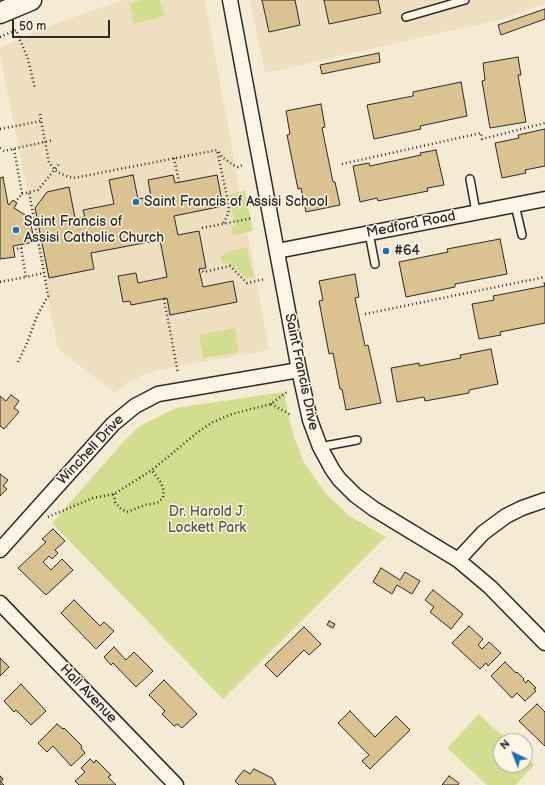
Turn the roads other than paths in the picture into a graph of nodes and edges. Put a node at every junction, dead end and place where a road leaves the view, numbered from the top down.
1 (32, 0) edge
2 (230, 0) edge
3 (465, 0) edge
4 (0, 13) edge
5 (406, 17) dead end
6 (470, 179) dead end
7 (545, 199) edge
8 (514, 205) junction
9 (476, 212) junction
10 (369, 233) junction
11 (522, 235) dead end
12 (277, 251) junction
13 (375, 264) dead end
14 (299, 370) junction
15 (357, 440) dead end
16 (320, 447) junction
17 (545, 500) edge
18 (0, 550) edge
19 (458, 560) junction
20 (0, 603) edge
21 (545, 643) edge
22 (176, 785) edge

1 - 4 main road
2 - 12 street, Saint Francis Drive
3 - 5 lane
6 - 9 lane
7 - 8 street, Medford Road
8 - 9 street, Medford Road
8 - 11 lane
9 - 10 street, Medford Road
10 - 12 street, Medford Road
10 - 13 lane
12 - 14 street, Saint Francis Drive
14 - 16 street, Saint Francis Drive
14 - 18 street, Winchell Drive
15 - 16 lane
16 - 19 street, Saint Francis Drive
17 - 19 street
19 - 21 street, Saint Francis Drive
20 - 22 street, Hall Avenue

